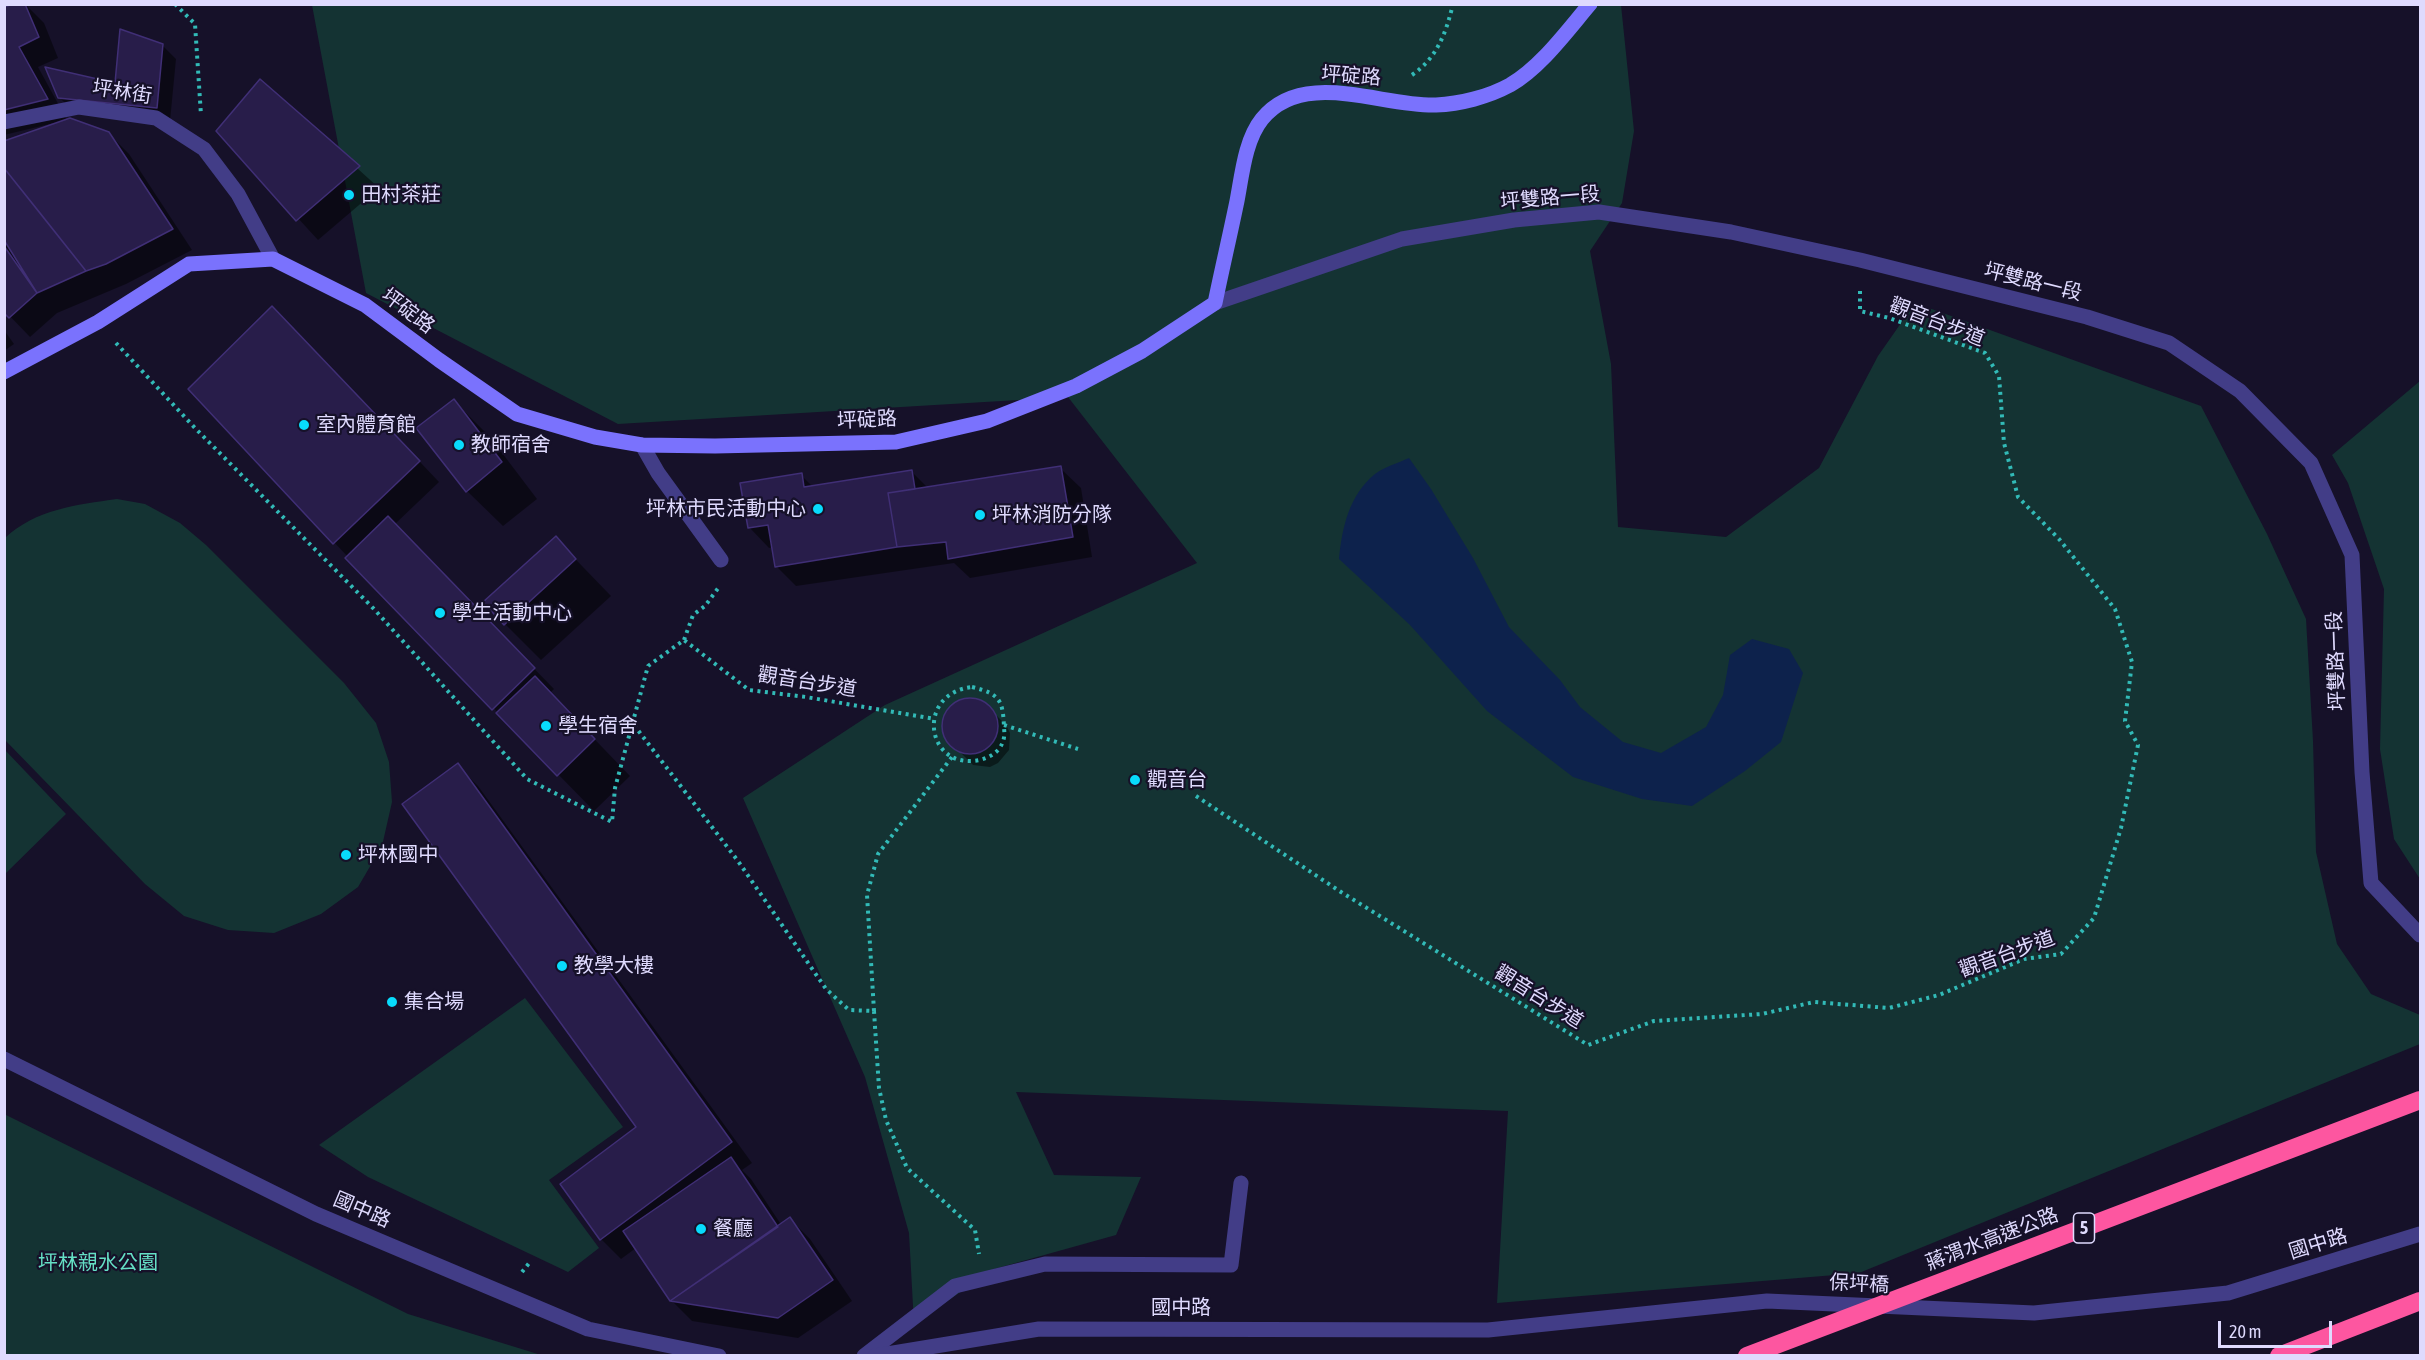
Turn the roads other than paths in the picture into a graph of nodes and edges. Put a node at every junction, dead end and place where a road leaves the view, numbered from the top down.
1 (1590, 4) edge
2 (4, 122) edge
3 (273, 259) junction
4 (1215, 303) junction
5 (4, 372) edge
6 (642, 445) junction
7 (721, 560) dead end
8 (2421, 934) edge
9 (4, 1059) edge
10 (2421, 1100) edge
11 (1241, 1183) dead end
12 (2421, 1234) edge
13 (2228, 1293) joint
14 (2421, 1300) edge
15 (2421, 1313) edge
16 (1488, 1330) joint
17 (2297, 1348) junction
18 (719, 1356) edge
19 (864, 1356) edge
20 (875, 1356) edge
21 (1747, 1356) edge
22 (2279, 1356) edge

1 - 4 main road, 坪碇路
2 - 3 street, 坪林街
3 - 5 main road, 坪碇路
3 - 6 main road, 坪碇路
4 - 6 main road, 坪碇路
4 - 8 street, 坪雙路一段
6 - 7 street
9 - 18 street, 國中路
10 - 21 highway, 蔣渭水高速公路 / 5, bridge
11 - 19 street
12 - 13 street, 國中路
13 - 16 street, 保坪橋, bridge
14 - 17 highway
15 - 17 highway
16 - 20 street, 國中路
17 - 22 highway

